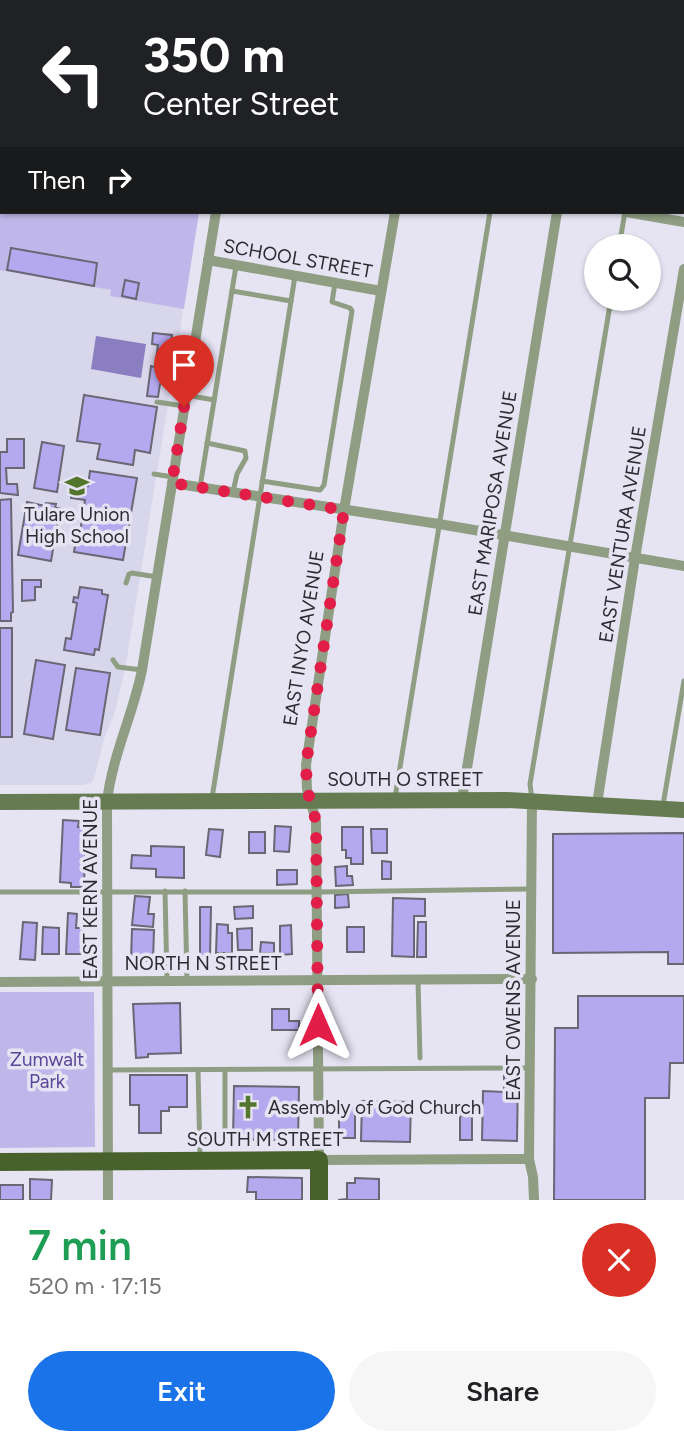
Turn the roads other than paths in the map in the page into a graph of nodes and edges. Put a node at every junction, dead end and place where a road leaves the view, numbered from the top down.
1 (216, 214) edge
2 (395, 214) edge
3 (490, 214) edge
4 (557, 214) edge
5 (625, 214) edge
6 (637, 214) edge
7 (684, 222) edge
8 (621, 234) edge
9 (208, 260) junction
10 (236, 265) junction
11 (684, 269) edge
12 (295, 276) junction
13 (335, 283) junction
14 (232, 291) junction
15 (381, 291) junction
16 (291, 301) junction
17 (609, 311) edge
18 (214, 400) junction
19 (185, 401) junction
20 (157, 402) dead end
21 (207, 443) junction
22 (154, 474) dead end
23 (172, 480) junction
24 (262, 481) junction
25 (200, 487) junction
26 (302, 487) junction
27 (233, 492) junction
28 (260, 496) junction
29 (300, 503) junction
30 (344, 510) junction
31 (439, 524) junction
32 (505, 535) junction
33 (570, 547) junction
34 (635, 558) junction
35 (684, 566) edge
36 (158, 577) junction
37 (126, 583) dead end
38 (113, 660) dead end
39 (142, 670) junction
40 (684, 681) edge
41 (462, 799) junction
42 (532, 800) junction
43 (211, 801) junction
44 (312, 801) junction
45 (394, 801) junction
46 (0, 802) edge
47 (107, 802) junction
48 (597, 804) junction
49 (663, 808) junction
50 (684, 810) edge
51 (532, 888) junction
52 (106, 891) junction
53 (165, 891) junction
54 (185, 891) junction
55 (0, 892) edge
56 (318, 892) junction
57 (531, 979) junction
58 (418, 980) junction
59 (107, 981) junction
60 (167, 981) junction
61 (187, 981) junction
62 (318, 981) junction
63 (0, 982) edge
64 (420, 1058) dead end
65 (531, 1068) junction
66 (107, 1070) junction
67 (198, 1070) junction
68 (225, 1070) junction
69 (318, 1070) junction
70 (200, 1137) junction
71 (530, 1159) junction
72 (319, 1160) junction
73 (107, 1161) junction
74 (201, 1161) junction
75 (0, 1162) edge
76 (108, 1200) edge
77 (319, 1200) edge
78 (534, 1200) edge

1 - 9 street, EAST KERN AVENUE
2 - 15 street, EAST INYO AVENUE
3 - 31 lane
4 - 32 street, EAST MARIPOSA AVENUE
5 - 8 lane
6 - 7 street
9 - 10 street, SCHOOL STREET
9 - 19 street, EAST KERN AVENUE
10 - 12 street, SCHOOL STREET
10 - 14 lane
11 - 34 street, EAST VENTURA AVENUE
12 - 13 street, SCHOOL STREET
12 - 16 lane
13 - 15 street, SCHOOL STREET
13 - 26 lane
14 - 16 lane
14 - 18 lane
15 - 30 street, EAST INYO AVENUE
16 - 24 lane
17 - 33 lane
18 - 19 lane
18 - 21 lane
19 - 20 lane
19 - 23 street, EAST KERN AVENUE
21 - 25 lane
21 - 27 lane
22 - 23 lane
23 - 25 street
23 - 36 street, EAST KERN AVENUE
24 - 26 lane
24 - 28 lane
25 - 27 street
26 - 29 lane
27 - 28 street
28 - 29 street
28 - 43 lane
29 - 30 street
30 - 31 street
30 - 44 street, EAST INYO AVENUE
31 - 32 street
31 - 45 lane
32 - 33 street
32 - 41 street, EAST MARIPOSA AVENUE
33 - 34 street
33 - 42 lane
34 - 35 street
34 - 48 street, EAST VENTURA AVENUE
36 - 37 lane
36 - 39 street, EAST KERN AVENUE
38 - 39 lane
39 - 47 street, EAST KERN AVENUE
40 - 49 lane
41 - 42 main road, SOUTH O STREET
41 - 45 main road, SOUTH O STREET
42 - 48 main road, SOUTH O STREET
42 - 51 street, EAST OWENS AVENUE
43 - 44 main road, SOUTH O STREET
43 - 47 main road, SOUTH O STREET
44 - 45 main road, SOUTH O STREET
44 - 56 street, EAST INYO AVENUE
46 - 47 main road, SOUTH O STREET
47 - 52 street, EAST KERN AVENUE
48 - 49 main road, SOUTH O STREET
49 - 50 main road, SOUTH O STREET
51 - 56 lane
51 - 57 street, EAST OWENS AVENUE
52 - 53 lane
52 - 55 lane
52 - 59 street, EAST KERN AVENUE
53 - 54 lane
53 - 60 lane
54 - 56 lane
54 - 61 lane
56 - 62 street, EAST INYO AVENUE
57 - 58 street, NORTH N STREET
57 - 65 street, EAST OWENS AVENUE
58 - 62 street, NORTH N STREET
58 - 64 lane
59 - 60 street, NORTH N STREET
59 - 63 street, NORTH N STREET
59 - 66 street, EAST KERN AVENUE
60 - 61 street, NORTH N STREET
61 - 62 street, NORTH N STREET
62 - 69 street, EAST INYO AVENUE
65 - 69 lane
65 - 71 street, EAST OWENS AVENUE
66 - 67 lane
66 - 73 street, EAST KERN AVENUE
67 - 68 lane
67 - 70 lane
68 - 69 lane
68 - 70 lane
69 - 72 street, EAST INYO AVENUE
70 - 74 lane
71 - 72 street, SOUTH M STREET
71 - 78 street, EAST OWENS AVENUE
72 - 74 main road, SOUTH M STREET
72 - 77 main road, EAST INYO AVENUE
73 - 74 main road, SOUTH M STREET
73 - 75 main road, SOUTH M STREET
73 - 76 street, EAST KERN AVENUE

